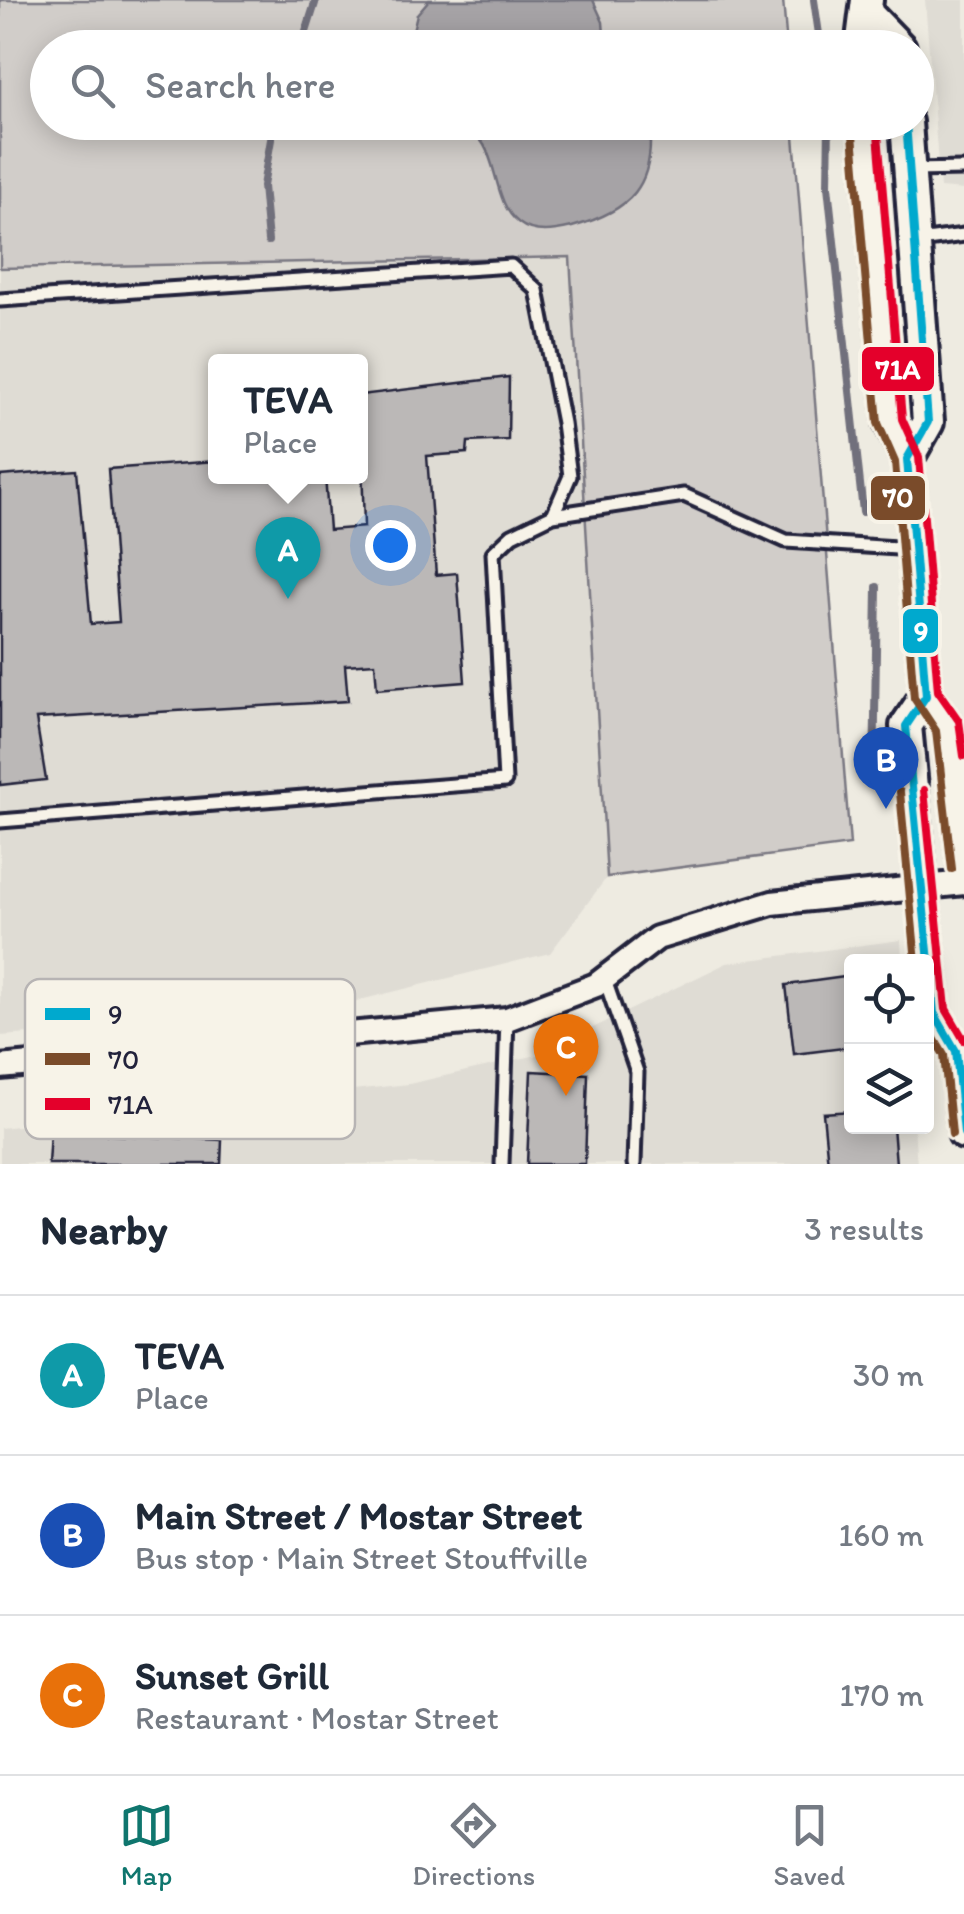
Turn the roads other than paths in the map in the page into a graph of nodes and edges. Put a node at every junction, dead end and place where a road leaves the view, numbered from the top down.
1 (868, 8) edge
2 (886, 30) edge
3 (866, 140) edge
4 (907, 140) edge
5 (909, 170) junction
6 (964, 170) edge
7 (964, 235) edge
8 (914, 242) junction
9 (0, 300) edge
10 (907, 459) junction
11 (553, 515) junction
12 (913, 550) junction
13 (926, 696) junction
14 (0, 822) edge
15 (964, 868) edge
16 (964, 882) edge
17 (921, 886) junction
18 (605, 980) junction
19 (507, 1019) junction
20 (355, 1033) edge
21 (960, 1041) edge
22 (25, 1065) edge
23 (0, 1067) edge
24 (964, 1133) edge
25 (502, 1164) edge
26 (634, 1164) edge

1 - 2 main road
3 - 10 main road
4 - 5 main road
5 - 6 lane
5 - 8 main road
7 - 8 lane
8 - 10 main road
9 - 11 lane
10 - 12 main road
11 - 12 lane
11 - 14 lane
12 - 13 main road
13 - 15 main road
13 - 17 main road
16 - 17 street
17 - 18 street
17 - 21 main road
18 - 19 street
18 - 26 lane
19 - 20 street
19 - 25 lane
21 - 24 main road
22 - 23 street

